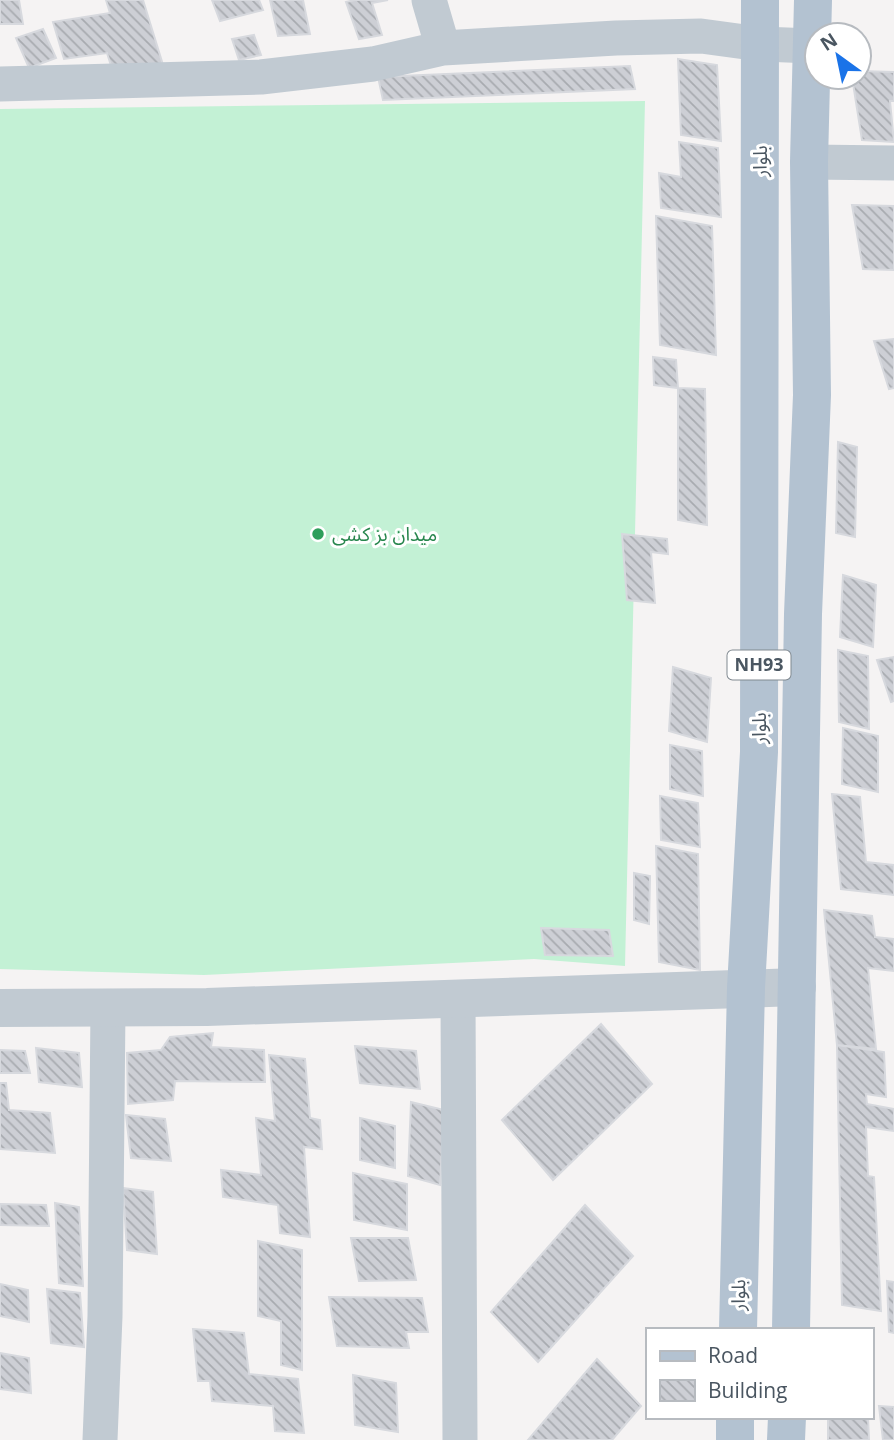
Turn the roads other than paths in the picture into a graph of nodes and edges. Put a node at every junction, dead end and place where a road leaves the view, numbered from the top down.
1 (429, 0) edge
2 (760, 0) edge
3 (813, 0) edge
4 (813, 21) edge
5 (760, 44) junction
6 (803, 46) edge
7 (443, 48) junction
8 (0, 85) edge
9 (811, 91) edge
10 (810, 162) junction
11 (894, 163) edge
12 (797, 987) junction
13 (746, 988) junction
14 (458, 998) junction
15 (108, 1007) junction
16 (0, 1008) edge
17 (738, 1328) edge
18 (791, 1328) edge
19 (736, 1419) edge
20 (787, 1419) edge
21 (100, 1440) edge
22 (460, 1440) edge
23 (735, 1440) edge
24 (786, 1440) edge

1 - 7 street
2 - 5 main road, بلوار / NH93
3 - 4 main road, NH93
5 - 6 street
5 - 7 street
5 - 13 main road, بلوار / NH93
7 - 8 street
9 - 10 main road, NH93
10 - 11 street
10 - 12 main road, NH93
12 - 13 street
12 - 18 main road, NH93
13 - 14 street
13 - 17 main road, بلوار / NH93
14 - 15 street
14 - 22 street
15 - 16 street
15 - 21 street
19 - 23 main road
20 - 24 main road

